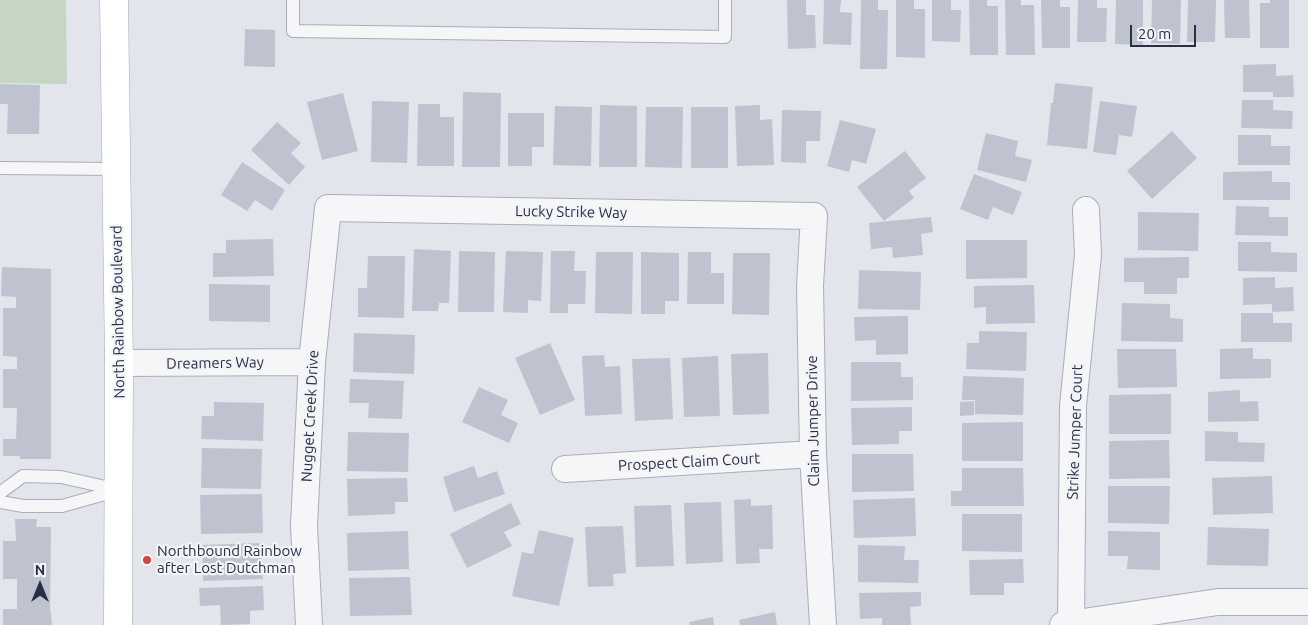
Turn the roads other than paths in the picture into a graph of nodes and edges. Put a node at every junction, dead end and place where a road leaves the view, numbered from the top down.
1 (114, 0) edge
2 (293, 0) edge
3 (725, 0) edge
4 (0, 168) edge
5 (116, 169) junction
6 (328, 208) joint
7 (1086, 210) dead end
8 (814, 216) joint
9 (312, 362) junction
10 (119, 363) junction
11 (813, 454) junction
12 (564, 470) dead end
13 (119, 490) junction
14 (0, 493) edge
15 (0, 502) edge
16 (1308, 602) edge
17 (1068, 624) edge
18 (118, 625) edge
19 (309, 625) edge
20 (823, 625) edge

1 - 5 main road, North Rainbow Boulevard
2 - 3 lane
4 - 5 lane
5 - 10 main road, North Rainbow Boulevard
6 - 8 street, Lucky Strike Way
6 - 9 street, Nugget Creek Drive
7 - 17 street, Strike Jumper Court
8 - 11 street, Claim Jumper Drive
9 - 10 street, Dreamers Way
9 - 19 street, Nugget Creek Drive
10 - 13 main road, North Rainbow Boulevard
11 - 12 street, Prospect Claim Court
11 - 20 street, Claim Jumper Drive
13 - 14 lane
13 - 15 lane
13 - 18 main road, North Rainbow Boulevard
16 - 17 street

